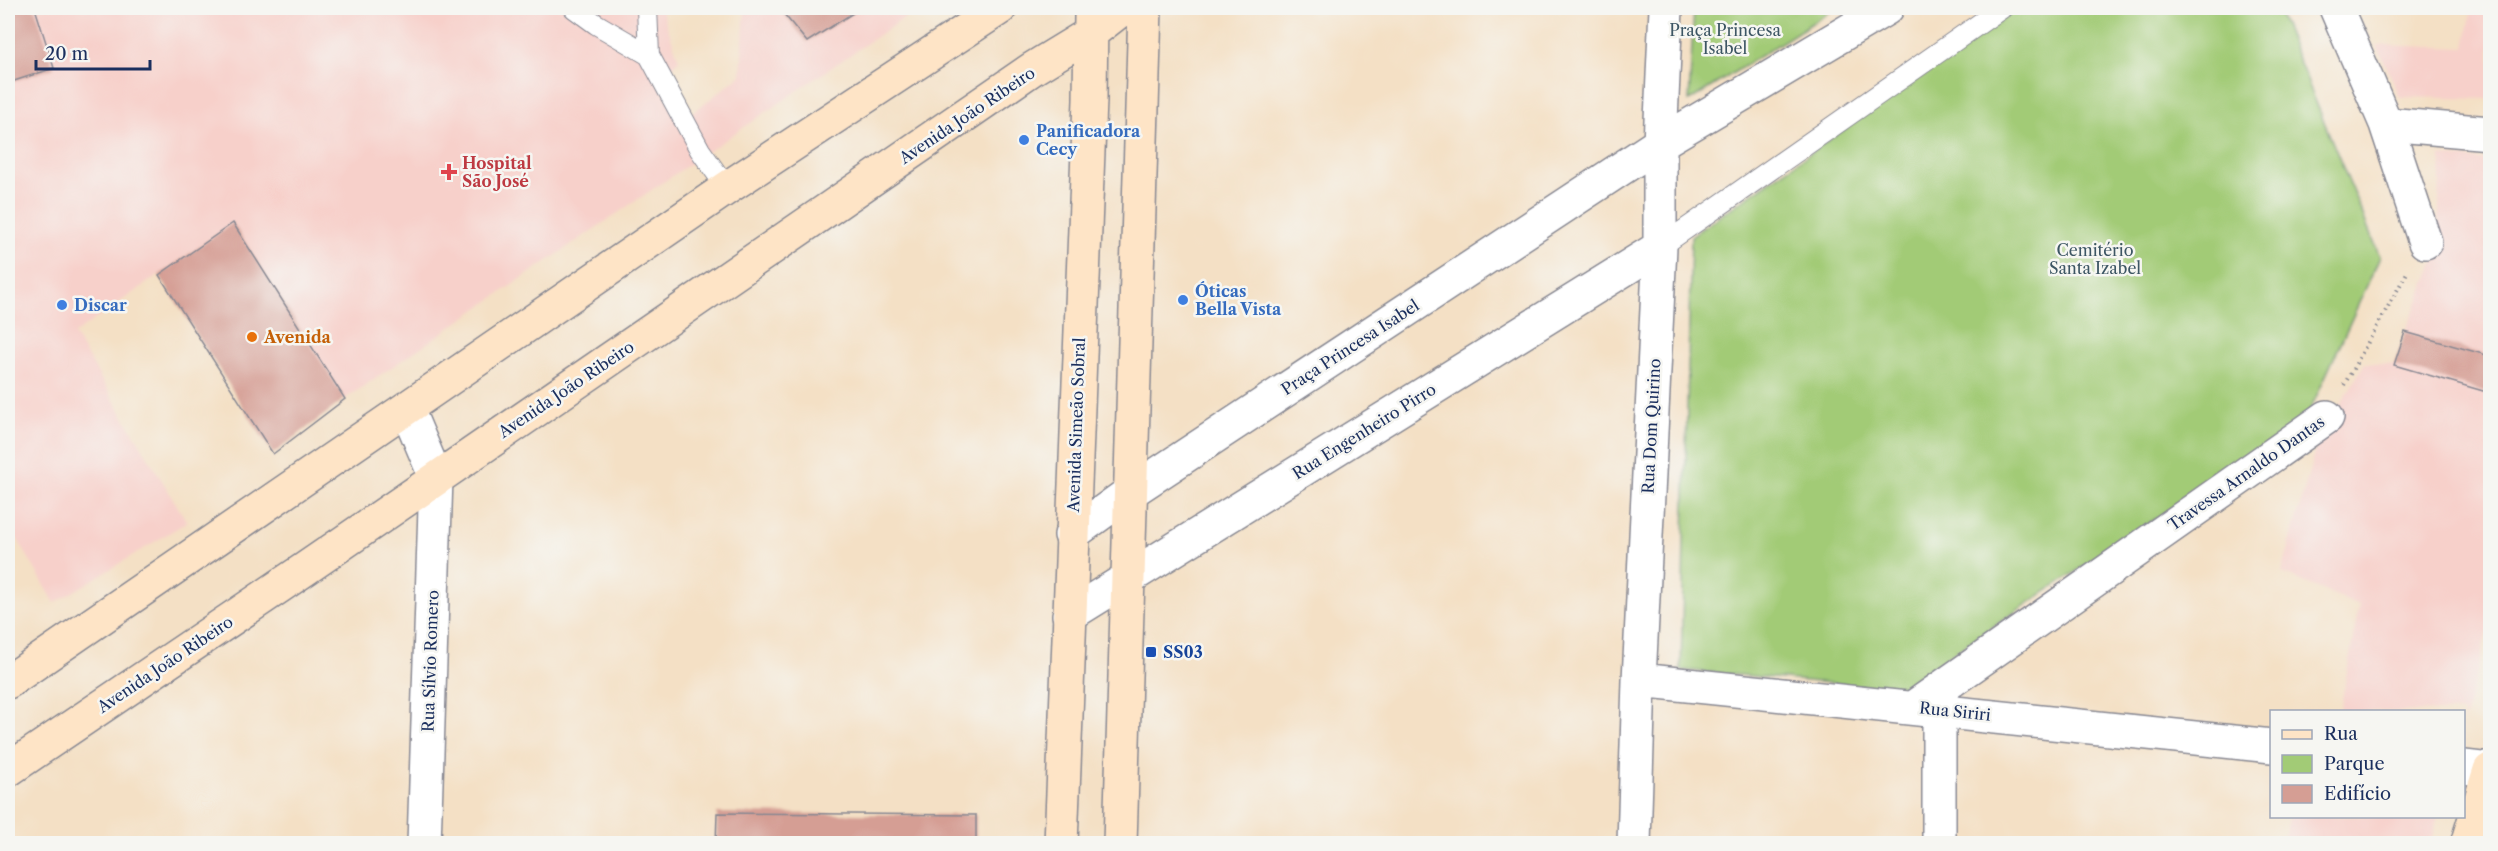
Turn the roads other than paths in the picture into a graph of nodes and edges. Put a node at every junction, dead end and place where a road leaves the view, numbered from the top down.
1 (574, 8) edge
2 (646, 8) edge
3 (1000, 8) edge
4 (1124, 8) edge
5 (1145, 8) edge
6 (1666, 8) edge
7 (1887, 8) edge
8 (2002, 8) edge
9 (2336, 8) edge
10 (1091, 20) edge
11 (649, 55) junction
12 (2386, 124) junction
13 (2490, 133) edge
14 (1660, 142) junction
15 (728, 188) junction
16 (2425, 242) road end
17 (1660, 247) junction
18 (407, 409) junction
19 (2326, 417) road end
20 (436, 478) junction
21 (1129, 493) junction
22 (1071, 535) junction
23 (1127, 578) junction
24 (1069, 615) junction
25 (1639, 680) junction
26 (8, 682) edge
27 (1926, 708) junction
28 (2270, 746) edge
29 (2465, 767) edge
30 (8, 770) edge
31 (2490, 770) edge
32 (424, 843) edge
33 (1061, 843) edge
34 (1120, 843) edge
35 (1634, 843) edge
36 (1940, 843) edge
37 (2467, 843) edge

1 - 11 lane
2 - 11 lane
3 - 15 main road
4 - 10 main road, Avenida João Ribeiro
5 - 21 main road
6 - 14 street, Rua Dom Quirino
7 - 14 street
8 - 17 lane
9 - 12 street
10 - 20 main road, Avenida João Ribeiro
10 - 22 main road, Avenida Simeão Sobral
11 - 15 lane
12 - 13 street
12 - 16 street
14 - 17 street, Rua Dom Quirino
14 - 21 street, Praça Princesa Isabel
15 - 18 main road
17 - 23 street, Rua Engenheiro Pirro
17 - 25 street, Rua Dom Quirino
18 - 20 street
18 - 26 main road
19 - 27 street, Travessa Arnaldo Dantas
20 - 30 main road, Avenida João Ribeiro
20 - 32 street, Rua Sílvio Romero
21 - 22 street, Praça Princesa Isabel
21 - 23 main road
22 - 24 main road, Avenida Simeão Sobral
23 - 24 street, Rua Engenheiro Pirro
23 - 34 main road
24 - 33 main road, Avenida Simeão Sobral
25 - 27 street, Rua Siriri
25 - 35 street, Rua Dom Quirino
27 - 28 street, Rua Siriri
27 - 36 street
29 - 31 street
31 - 37 main road

